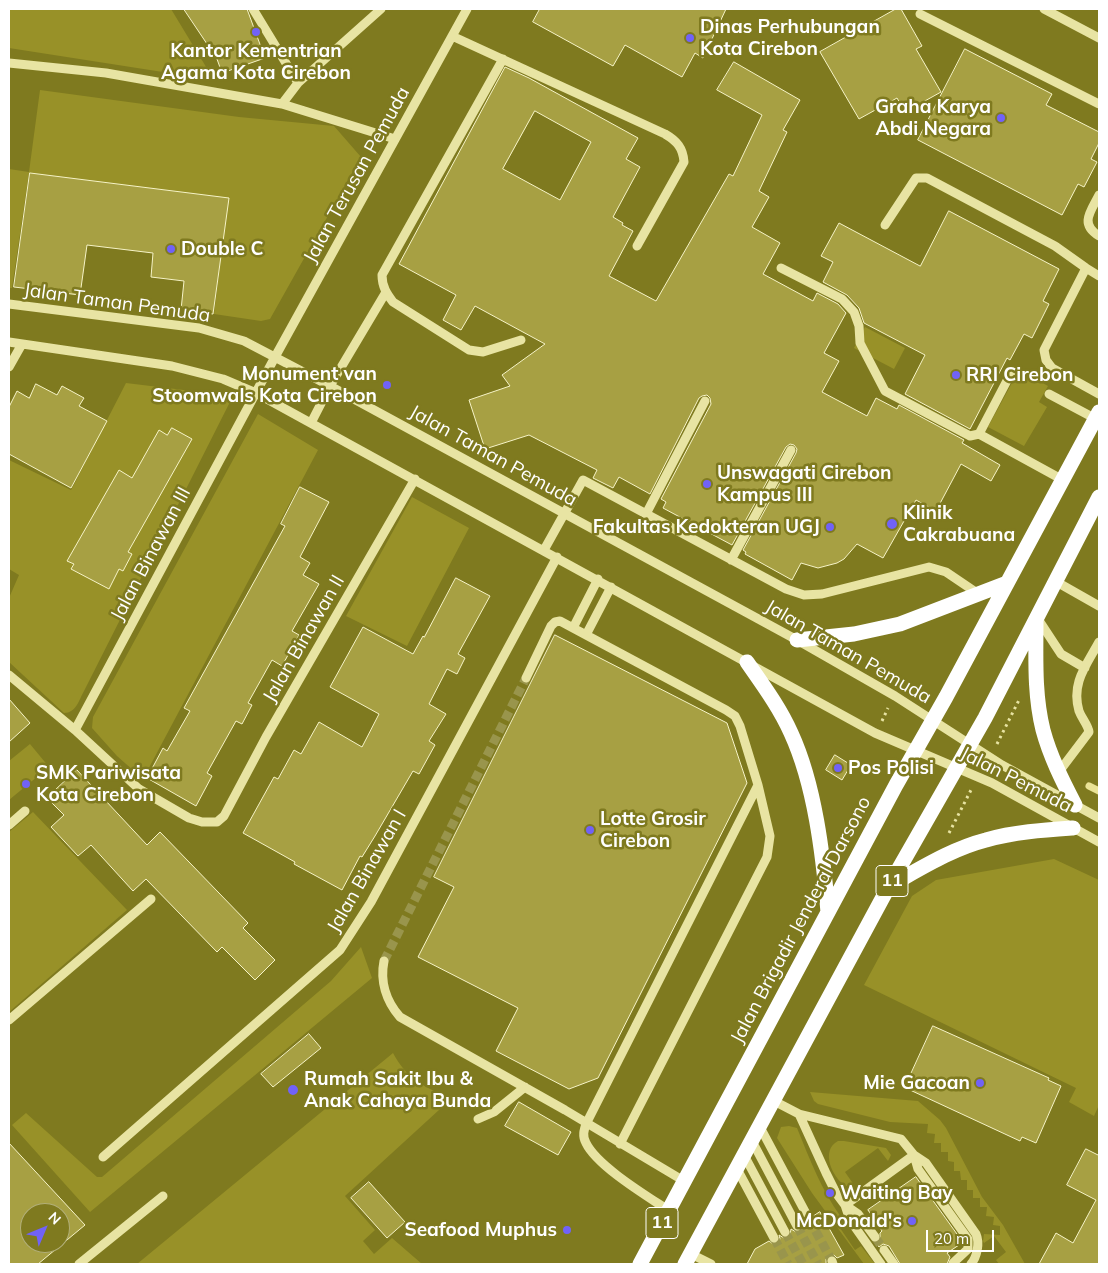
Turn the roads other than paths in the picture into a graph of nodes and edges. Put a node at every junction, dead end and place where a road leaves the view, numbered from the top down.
1 (253, 9) edge
2 (467, 9) edge
3 (1044, 9) edge
4 (377, 10) edge
5 (920, 14) dead end
6 (452, 36) junction
7 (1099, 38) edge
8 (504, 59) junction
9 (9, 63) edge
10 (298, 83) junction
11 (282, 104) junction
12 (1099, 104) edge
13 (395, 139) junction
14 (1099, 195) edge
15 (885, 225) dead end
16 (1099, 236) edge
17 (637, 246) dead end
18 (782, 268) dead end
19 (1086, 268) junction
20 (1099, 276) edge
21 (386, 292) junction
22 (9, 304) edge
23 (521, 340) dead end
24 (9, 342) edge
25 (22, 344) junction
26 (275, 357) junction
27 (9, 366) edge
28 (1011, 373) dead end
29 (330, 386) junction
30 (256, 393) junction
31 (1049, 394) dead end
32 (1099, 394) edge
33 (705, 401) dead end
34 (1098, 415) edge
35 (312, 423) junction
36 (979, 434) junction
37 (791, 450) dead end
38 (415, 479) junction
39 (1063, 480) junction
40 (1099, 497) edge
41 (564, 514) junction
42 (646, 514) junction
43 (544, 550) junction
44 (556, 557) junction
45 (731, 560) junction
46 (598, 579) junction
47 (1055, 580) junction
48 (1007, 583) junction
49 (611, 587) junction
50 (980, 595) junction
51 (1099, 606) edge
52 (1036, 617) junction
53 (573, 628) junction
54 (586, 635) junction
55 (797, 640) junction
56 (1099, 642) edge
57 (747, 662) junction
58 (1085, 668) junction
59 (9, 675) edge
60 (526, 678) tunnel mouth
61 (933, 720) junction
62 (75, 730) junction
63 (970, 744) junction
64 (916, 750) junction
65 (957, 767) junction
66 (1058, 772) junction
67 (758, 785) junction
68 (1075, 805) junction
69 (25, 811) dead end
70 (1099, 818) edge
71 (9, 824) edge
72 (1073, 828) junction
73 (1099, 842) edge
74 (889, 886) junction
75 (151, 899) dead end
76 (828, 912) junction
77 (384, 961) tunnel mouth
78 (9, 1020) edge
79 (524, 1087) junction
80 (774, 1100) junction
81 (799, 1114) junction
82 (478, 1119) dead end
83 (586, 1124) junction
84 (760, 1127) junction
85 (752, 1141) junction
86 (620, 1144) junction
87 (744, 1155) junction
88 (914, 1155) junction
89 (103, 1157) dead end
90 (737, 1169) junction
91 (684, 1181) junction
92 (162, 1196) dead end
93 (845, 1205) junction
94 (668, 1210) junction
95 (809, 1219) tunnel mouth
96 (797, 1226) tunnel mouth
97 (785, 1232) tunnel mouth
98 (875, 1236) tunnel mouth
99 (774, 1238) tunnel mouth
100 (884, 1250) tunnel mouth
101 (688, 1259) edge
102 (953, 1263) dead end
103 (79, 1264) edge
104 (640, 1264) edge
105 (711, 1264) edge
106 (881, 1264) edge
107 (894, 1264) edge
108 (971, 1264) edge

1 - 10 street
2 - 6 street, Jalan Terusan Pemuda
3 - 7 street
4 - 10 street
5 - 12 street
6 - 8 street
6 - 13 street, Jalan Terusan Pemuda
8 - 17 street
8 - 21 street
9 - 11 street
10 - 11 street
11 - 13 street
13 - 26 street, Jalan Terusan Pemuda
14 - 16 street
15 - 19 street
18 - 36 street
19 - 20 street
19 - 32 street
21 - 23 street
21 - 29 street
22 - 26 street, Jalan Taman Pemuda
24 - 25 street
25 - 27 street
25 - 30 street
26 - 29 street, Jalan Taman Pemuda
26 - 30 street, Jalan Terusan Pemuda
28 - 36 street
29 - 35 street
29 - 41 street, Jalan Taman Pemuda
30 - 35 street
30 - 62 street, Jalan Binawan III
31 - 34 street
33 - 42 street
34 - 39 highway, Jalan Brigadir Jenderal Darsono / 11
35 - 38 street
36 - 39 street
37 - 45 street
38 - 43 street
38 - 62 street, Jalan Binawan II
39 - 48 highway, Jalan Brigadir Jenderal Darsono / 11
40 - 47 highway, 11
41 - 42 street
41 - 43 street
41 - 55 street, Jalan Taman Pemuda
42 - 45 street
43 - 44 street
44 - 46 street
44 - 89 street, Jalan Binawan I
45 - 50 street
46 - 49 street
46 - 53 street
47 - 51 street
47 - 52 highway, 11
48 - 50 highway
48 - 61 highway, Jalan Brigadir Jenderal Darsono / 11
49 - 54 street
49 - 57 street
50 - 55 highway
52 - 58 street
52 - 63 highway, 11
52 - 66 highway
53 - 54 street
53 - 60 street
54 - 67 street
55 - 61 street, Jalan Taman Pemuda
56 - 58 street
57 - 64 street
57 - 76 highway
58 - 66 street
59 - 62 street
61 - 63 street, Jalan Pemuda
61 - 64 highway, Jalan Brigadir Jenderal Darsono / 11
63 - 65 highway, 11
63 - 68 street, Jalan Pemuda
64 - 65 street, Jalan Pemuda
64 - 76 highway, Jalan Brigadir Jenderal Darsono / 11
65 - 72 street, Jalan Pemuda
65 - 74 highway, 11
66 - 68 highway
67 - 83 street
67 - 86 street
68 - 70 street, Jalan Pemuda
69 - 71 street
72 - 73 street, Jalan Pemuda
72 - 74 highway
74 - 80 highway, 11
75 - 78 street
76 - 91 highway, Jalan Brigadir Jenderal Darsono / 11
77 - 79 street
79 - 82 street
79 - 83 street
80 - 81 street
80 - 84 highway, 11
81 - 88 street
81 - 93 street
83 - 86 street
83 - 94 street
84 - 85 highway, 11
84 - 95 street
85 - 87 highway, 11
85 - 96 street
86 - 91 street
87 - 90 highway, 11
87 - 97 street
88 - 93 street
88 - 102 street
88 - 108 street
90 - 99 street
90 - 101 highway, 11
91 - 94 highway, Jalan Brigadir Jenderal Darsono / 11
92 - 103 street
93 - 98 street
93 - 106 street
94 - 104 highway, Jalan Brigadir Jenderal Darsono / 11
100 - 107 street
101 - 105 street

